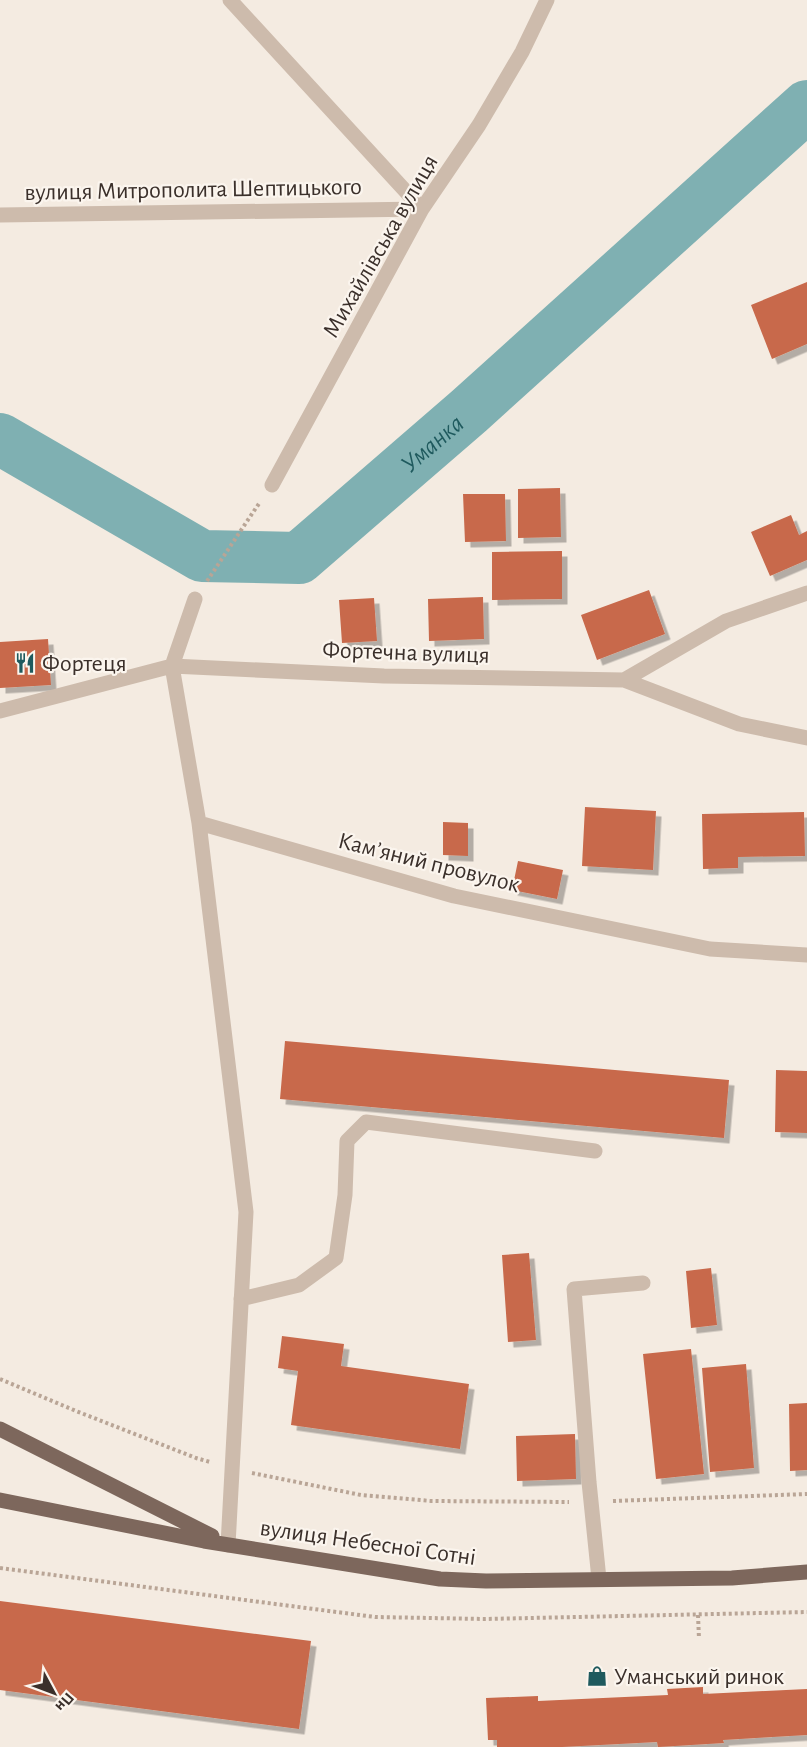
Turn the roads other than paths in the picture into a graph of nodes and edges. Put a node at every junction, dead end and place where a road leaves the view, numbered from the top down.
1 (230, 0) edge
2 (547, 0) edge
3 (422, 209) junction
4 (0, 214) edge
5 (272, 485) road end
6 (807, 593) edge
7 (195, 599) road end
8 (172, 666) junction
9 (624, 680) junction
10 (0, 711) edge
11 (807, 738) edge
12 (199, 823) junction
13 (807, 955) edge
14 (595, 1151) dead end
15 (643, 1283) dead end
16 (241, 1299) junction
17 (0, 1429) edge
18 (0, 1500) edge
19 (228, 1545) junction
20 (807, 1572) edge
21 (599, 1580) junction

1 - 3 street
2 - 3 street, Михайлівська вулиця
3 - 4 street, вулиця Митрополита Шептицького
3 - 5 street, Михайлівська вулиця
6 - 9 street
7 - 8 street
8 - 9 street, Фортечна вулиця
8 - 10 street, Фортечна вулиця
8 - 12 street
9 - 11 street, Фортечна вулиця
12 - 13 street, Камʼяний провулок
12 - 16 street
14 - 16 street
15 - 21 street
16 - 19 street
17 - 19 main road
18 - 19 main road, вулиця Небесної Сотні
19 - 21 main road, вулиця Небесної Сотні
20 - 21 main road, вулиця Небесної Сотні

